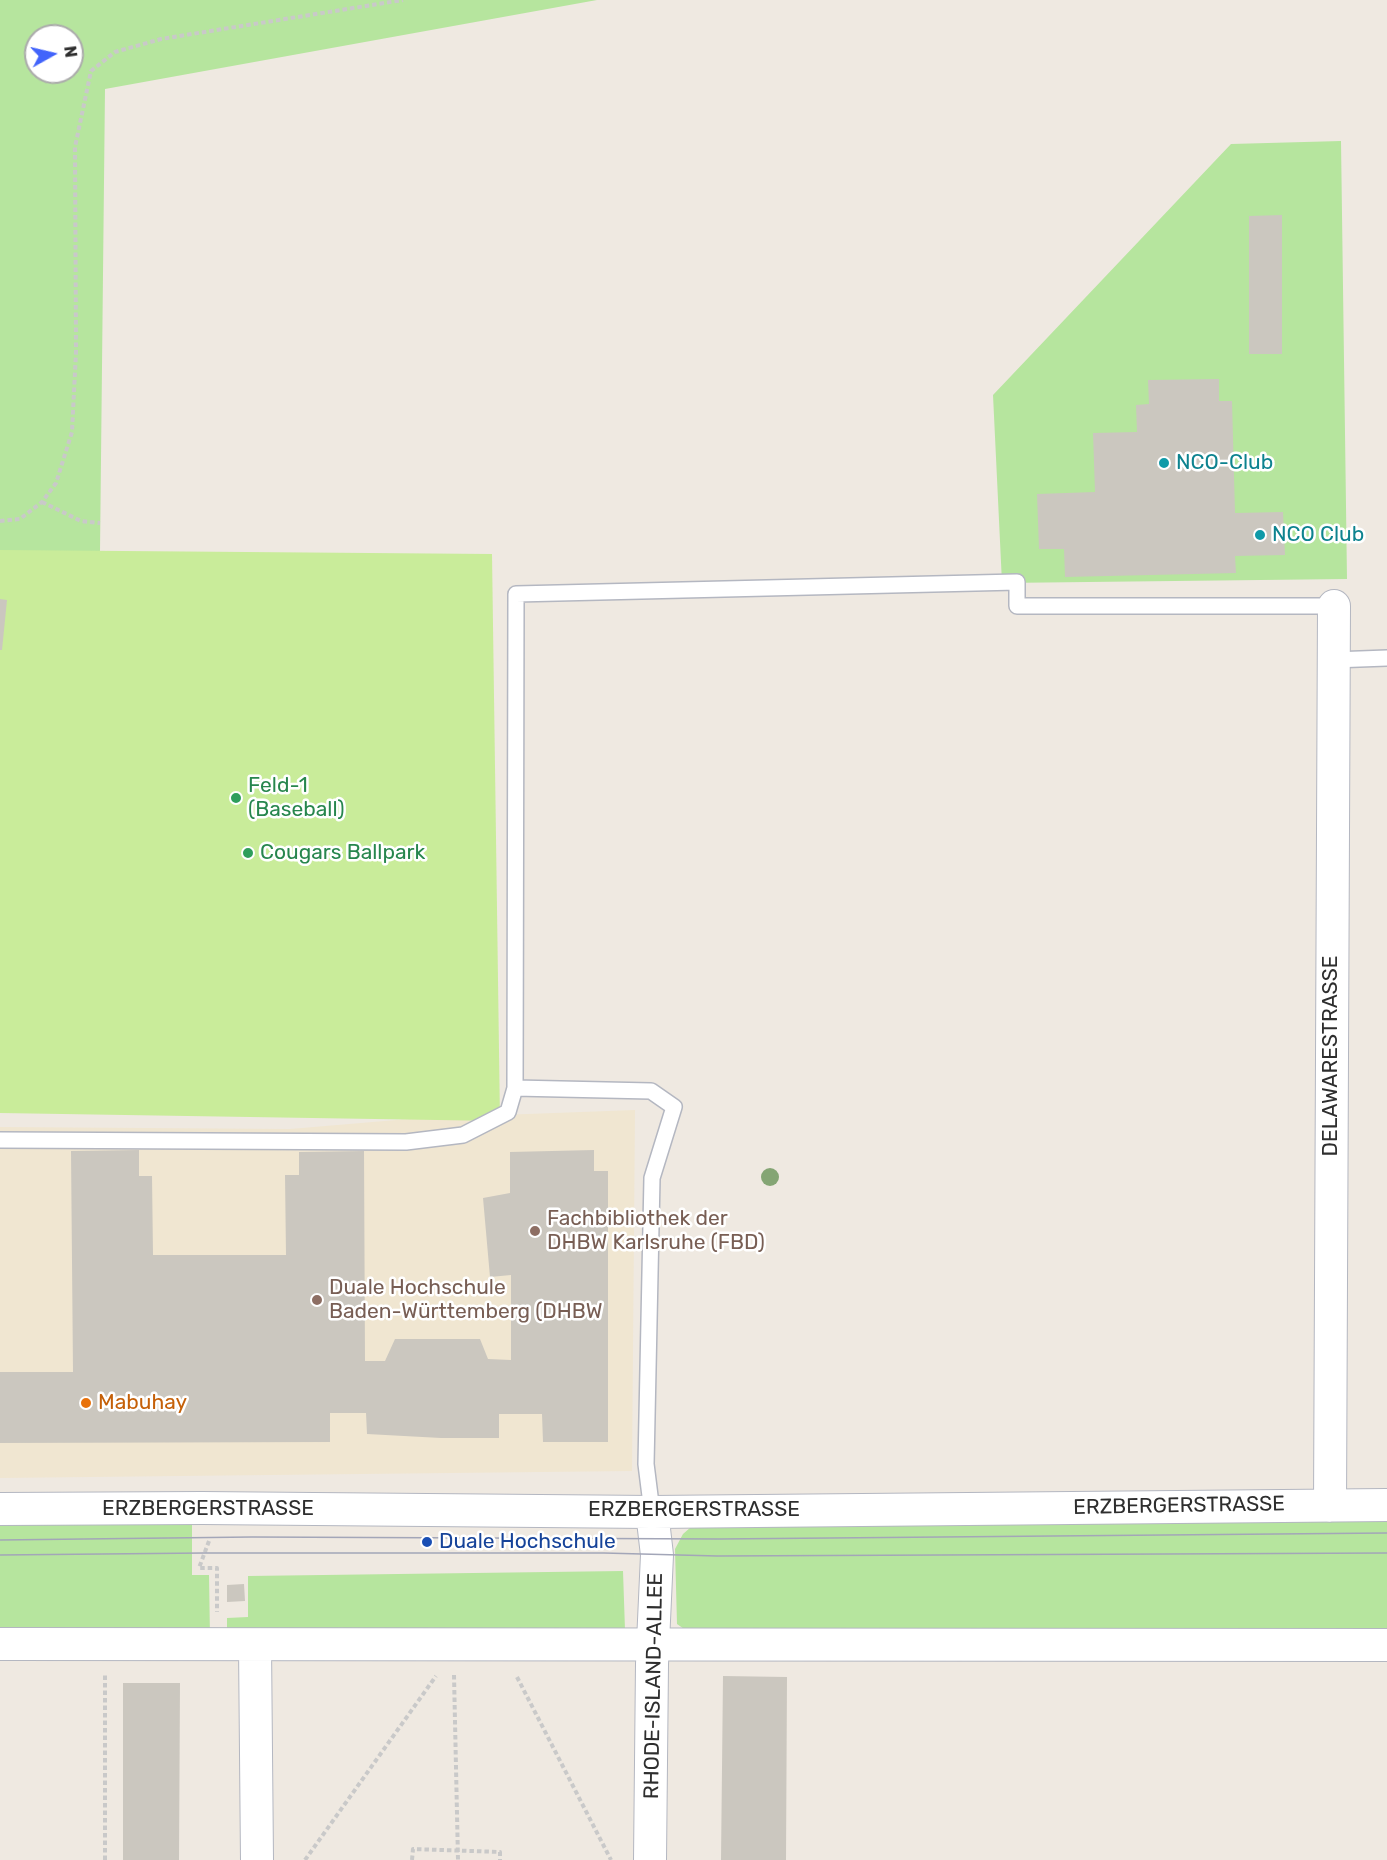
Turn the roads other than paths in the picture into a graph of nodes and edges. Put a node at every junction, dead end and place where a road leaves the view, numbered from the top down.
1 (1334, 606) joint
2 (1387, 658) edge
3 (1334, 660) junction
4 (515, 1088) junction
5 (0, 1140) edge
6 (1387, 1505) edge
7 (1329, 1506) junction
8 (0, 1509) edge
9 (652, 1512) junction
10 (0, 1644) edge
11 (654, 1644) junction
12 (255, 1645) junction
13 (1387, 1645) edge
14 (257, 1860) edge
15 (650, 1860) edge

1 - 3 street, DELAWARESTRASSE
1 - 4 lane
2 - 3 lane
3 - 7 street, DELAWARESTRASSE
4 - 5 lane
4 - 9 lane
6 - 7 street, ERZBERGERSTRASSE
7 - 9 street, ERZBERGERSTRASSE
8 - 9 street, ERZBERGERSTRASSE
9 - 11 street, RHODE-ISLAND-ALLEE
10 - 12 street
11 - 12 street
11 - 13 street
11 - 15 street, RHODE-ISLAND-ALLEE
12 - 14 street

